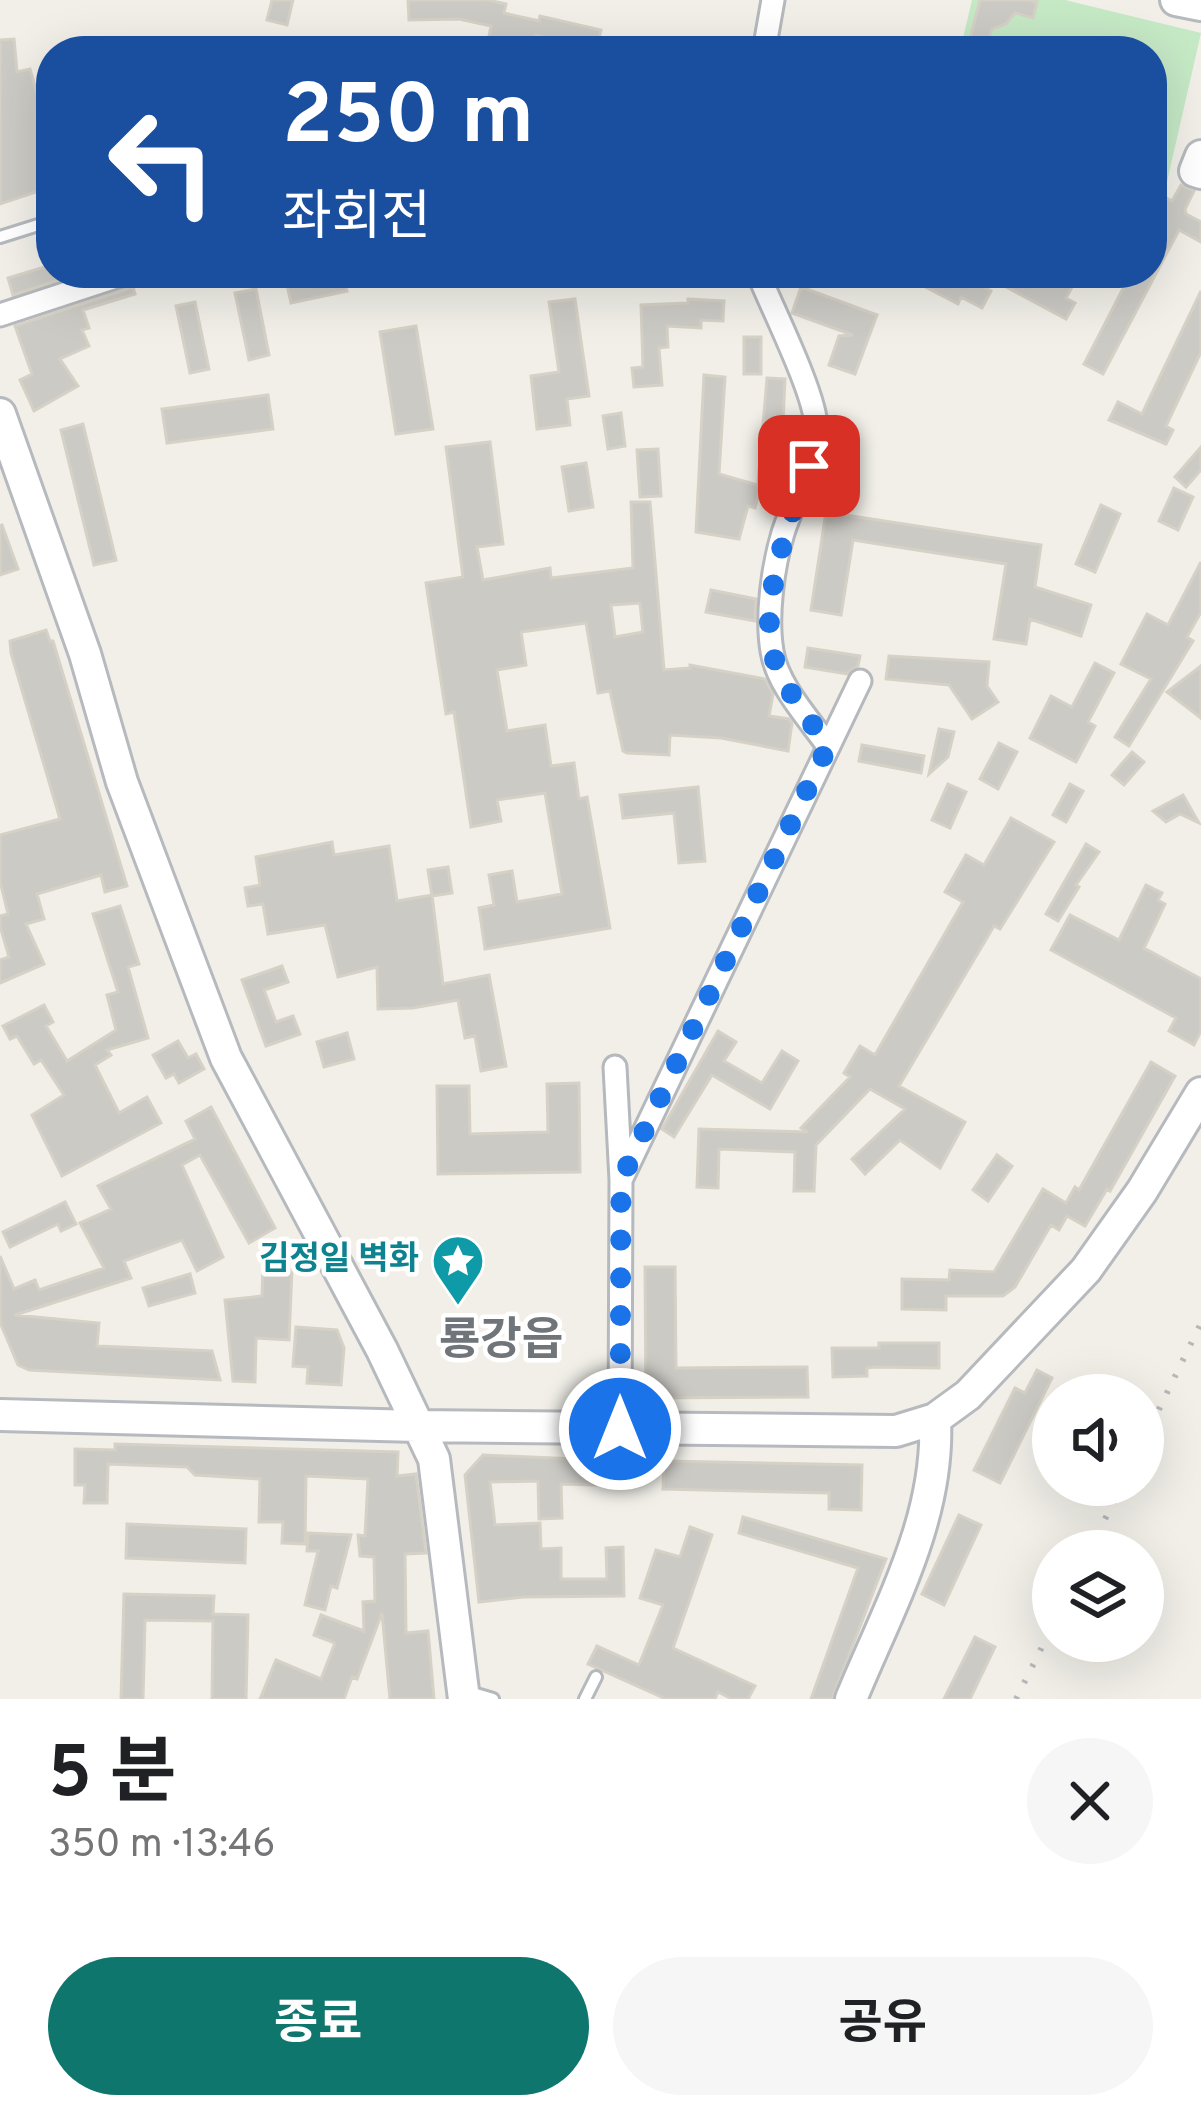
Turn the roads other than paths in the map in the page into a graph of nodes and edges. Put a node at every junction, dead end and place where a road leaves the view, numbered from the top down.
1 (773, 0) edge
2 (1176, 0) edge
3 (1201, 5) edge
4 (767, 36) edge
5 (1201, 157) edge
6 (1201, 173) edge
7 (36, 225) edge
8 (0, 237) edge
9 (82, 288) edge
10 (764, 288) edge
11 (0, 315) edge
12 (0, 413) edge
13 (860, 680) dead end
14 (828, 746) junction
15 (615, 1067) dead end
16 (1201, 1093) edge
17 (621, 1180) junction
18 (0, 1415) edge
19 (935, 1419) junction
20 (418, 1426) junction
21 (620, 1429) junction
22 (596, 1676) dead end
23 (473, 1696) edge
24 (585, 1699) edge
25 (850, 1699) edge

1 - 4 street
2 - 3 main road
5 - 6 main road
7 - 8 lane
9 - 11 street
10 - 14 street
12 - 20 main road
13 - 14 street
14 - 17 street
15 - 17 street
16 - 19 main road
17 - 21 street
18 - 20 main road
19 - 21 main road
19 - 25 main road
20 - 21 main road
20 - 23 main road
22 - 24 lane

